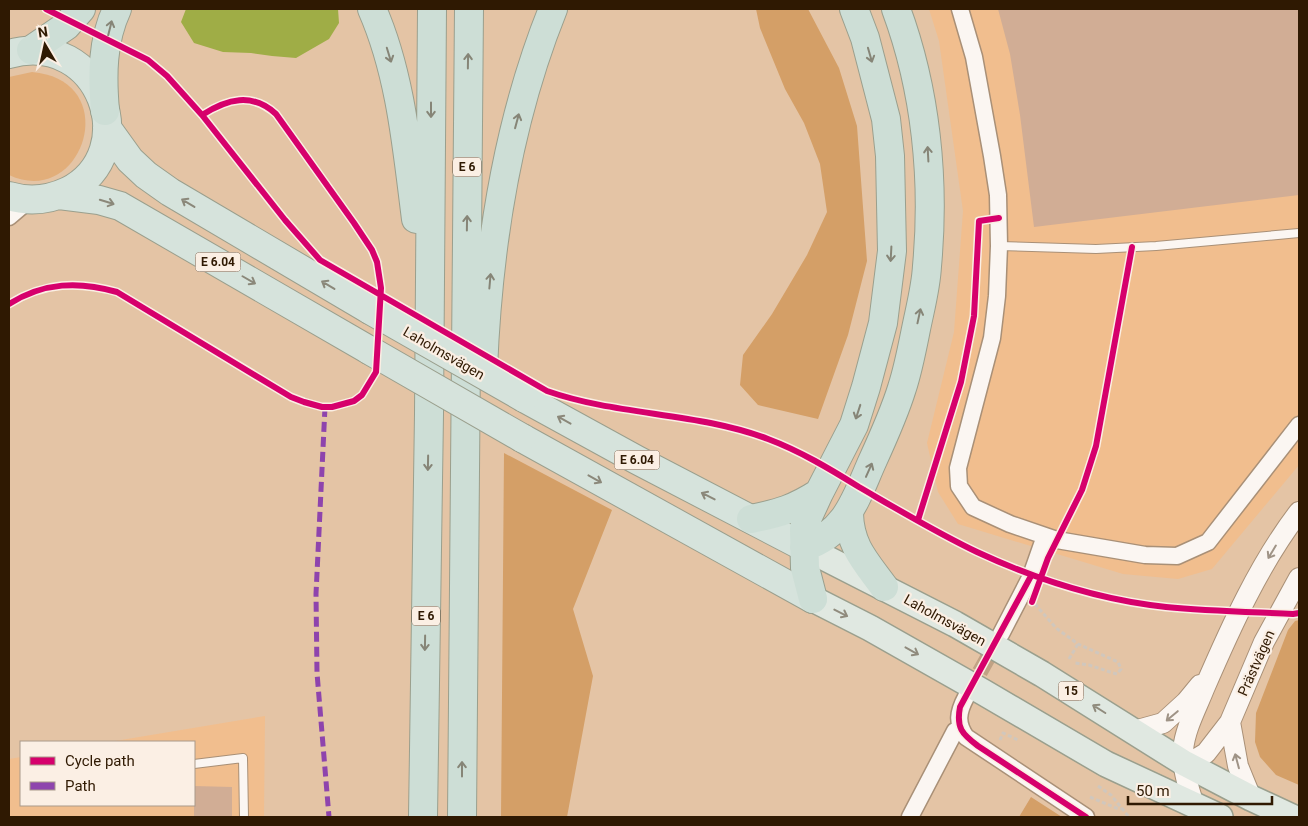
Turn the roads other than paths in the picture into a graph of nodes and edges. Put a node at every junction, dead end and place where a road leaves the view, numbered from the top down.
1 (81, 9) edge
2 (117, 9) edge
3 (372, 9) edge
4 (432, 9) edge
5 (469, 9) edge
6 (553, 9) edge
7 (854, 9) edge
8 (896, 9) edge
9 (960, 9) edge
10 (20, 52) edge
11 (106, 120) junction
12 (59, 195) junction
13 (15, 205) edge
14 (1299, 233) edge
15 (999, 246) junction
16 (430, 315) junction
17 (1299, 424) edge
18 (819, 493) junction
19 (1299, 512) edge
20 (849, 514) junction
21 (751, 519) junction
22 (1045, 536) junction
23 (804, 547) junction
24 (749, 565) junction
25 (1299, 578) edge
26 (884, 587) junction
27 (813, 599) junction
28 (463, 622) junction
29 (1001, 634) tunnel mouth
30 (1214, 665) junction
31 (966, 697) tunnel mouth
32 (1230, 722) junction
33 (960, 728) junction
34 (1134, 730) junction
35 (1184, 763) junction
36 (195, 764) edge
37 (1101, 775) junction
38 (1251, 798) junction
39 (1194, 806) junction
40 (244, 817) edge
41 (423, 817) edge
42 (462, 817) edge
43 (910, 817) edge
44 (1086, 817) edge
45 (1220, 817) edge
46 (1292, 817) edge

1 - 10 highway
11 -> 2 highway
3 -> 16 highway
4 -> 16 highway, E 6
28 -> 5 highway, E 6
28 -> 6 highway
7 -> 18 highway
20 -> 8 highway
9 - 15 street
10 - 11 highway, Laholmsvägen
11 - 12 highway
21 -> 11 highway, Laholmsvägen / E 6.04, bridge
12 - 13 highway
12 -> 24 highway, E 6.04, bridge
14 - 15 lane
15 - 22 street
16 -> 41 highway, E 6
17 - 22 street
18 - 21 highway
18 - 23 highway
19 -> 30 street
20 - 23 highway
20 - 26 highway
21 - 23 highway, Laholmsvägen / E 6.04
22 - 29 street
23 - 24 highway
23 - 26 main road, Laholmsvägen / 15
23 - 27 highway
24 - 27 highway, E 6.04
25 - 32 street, Prästvägen
34 -> 26 main road, Laholmsvägen / 15
27 -> 37 main road
42 -> 28 highway, E 6
30 -> 34 street
30 - 35 street
31 - 33 street
32 - 35 street, Prästvägen
38 -> 32 street
33 - 43 street
33 - 44 street
34 - 35 main road, Laholmsvägen / 15
35 - 37 main road
35 - 38 main road, Laholmsvägen / 15
35 - 39 street
36 - 40 lane
37 - 39 main road
38 - 46 main road, Laholmsvägen / 15
39 - 45 main road

